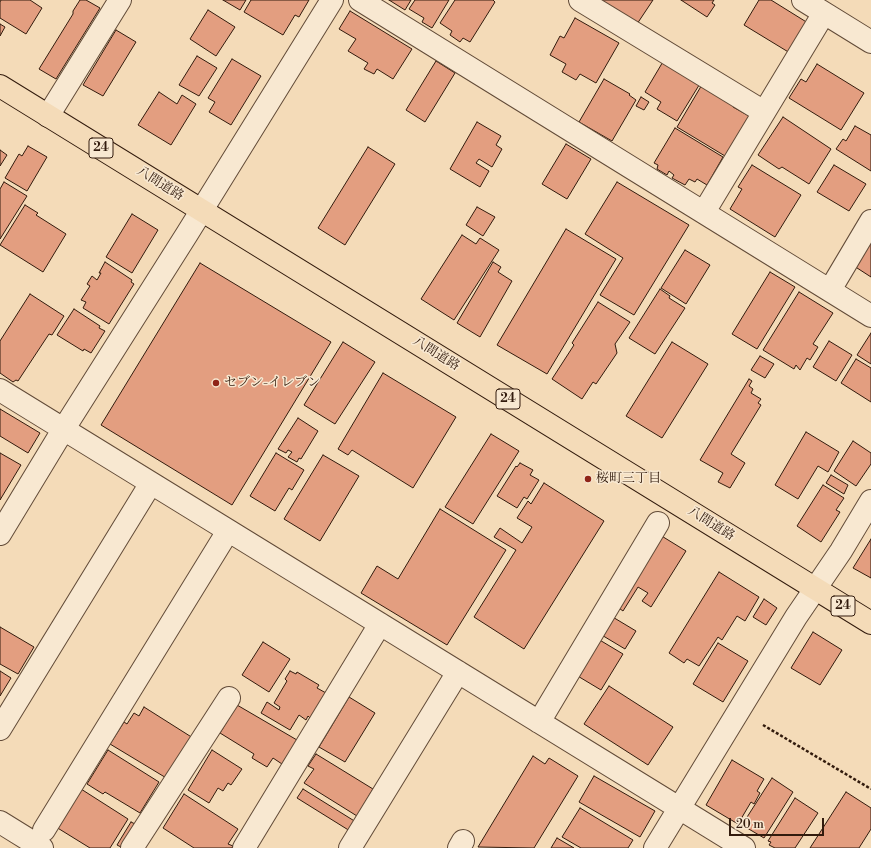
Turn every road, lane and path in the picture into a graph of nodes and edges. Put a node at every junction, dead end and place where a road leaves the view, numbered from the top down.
1 (120, 0) edge
2 (332, 0) edge
3 (360, 0) edge
4 (580, 0) edge
5 (803, 0) edge
6 (824, 13) junction
7 (871, 42) edge
8 (0, 86) edge
9 (764, 112) junction
10 (48, 116) junction
11 (202, 210) junction
12 (704, 212) junction
13 (871, 221) edge
14 (830, 290) junction
15 (871, 316) edge
16 (0, 390) edge
17 (63, 430) junction
18 (151, 483) junction
19 (871, 501) edge
20 (658, 523) dead end
21 (228, 530) junction
22 (0, 534) edge
23 (815, 588) junction
24 (871, 623) edge
25 (380, 624) junction
26 (458, 672) junction
27 (229, 698) dead end
28 (758, 721) dead end
29 (539, 722) junction
30 (0, 729) edge
31 (871, 789) edge
32 (679, 809) junction
33 (0, 822) edge
34 (43, 839) edge
35 (132, 848) edge
36 (244, 848) edge
37 (350, 848) edge
38 (655, 848) edge
39 (744, 848) edge

1 - 10 street
2 - 11 street
3 - 12 street
4 - 9 street
5 - 6 street
6 - 7 street
6 - 9 street
8 - 10 main road, 八間道路 / 24
9 - 12 street
10 - 11 main road, 八間道路 / 24
11 - 17 street
11 - 23 main road, 八間道路 / 24
12 - 14 street
13 - 14 street
14 - 15 street
16 - 17 street
17 - 18 street
17 - 22 street
18 - 21 street
18 - 30 street
19 - 23 street
20 - 29 street
21 - 25 street
21 - 34 street
23 - 24 main road, 八間道路 / 24
23 - 32 street
25 - 26 street
25 - 36 street
26 - 29 street
26 - 37 street
27 - 35 street
28 - 31 path
29 - 32 street
32 - 38 street
32 - 39 street
33 - 34 street

